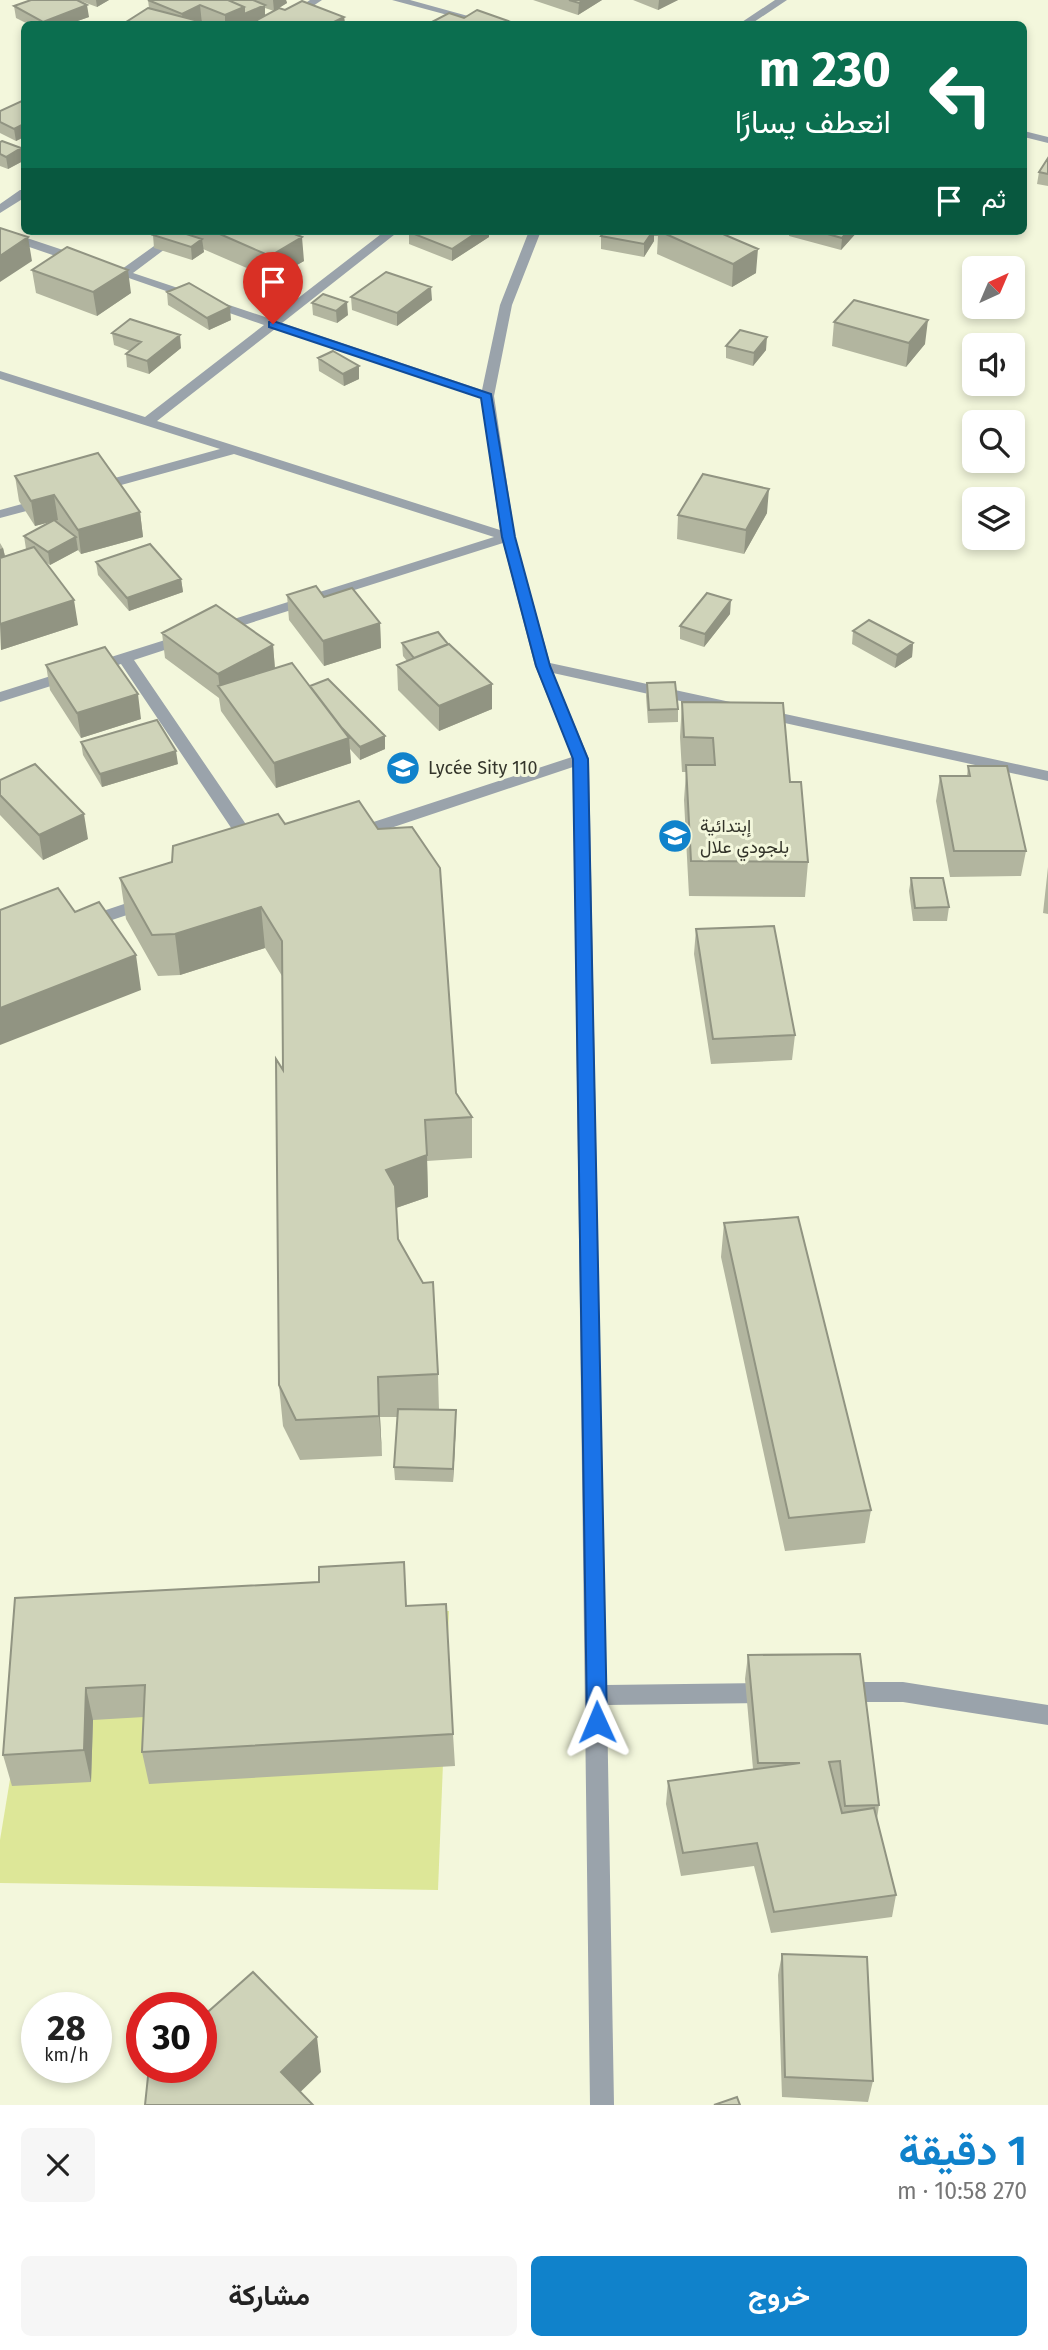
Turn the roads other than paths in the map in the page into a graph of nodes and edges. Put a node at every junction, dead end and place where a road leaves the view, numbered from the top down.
1 (317, 0) edge
2 (397, 0) edge
3 (782, 0) edge
4 (289, 21) edge
5 (480, 21) edge
6 (749, 21) edge
7 (1027, 135) edge
8 (1048, 140) edge
9 (21, 195) edge
10 (0, 209) edge
11 (0, 233) edge
12 (177, 235) edge
13 (388, 235) edge
14 (533, 235) edge
15 (123, 274) junction
16 (273, 324) junction
17 (0, 375) edge
18 (487, 396) junction
19 (147, 422) junction
20 (233, 450) junction
21 (0, 514) edge
22 (508, 537) junction
23 (125, 658) junction
24 (543, 666) junction
25 (0, 697) edge
26 (580, 759) junction
27 (1048, 776) edge
28 (343, 838) edge
29 (264, 864) edge
30 (159, 899) edge
31 (66, 930) edge
32 (792, 1693) edge
33 (819, 1693) edge
34 (596, 1695) junction
35 (1048, 1715) edge
36 (602, 2105) edge

1 - 4 street
2 - 5 street
3 - 6 street
7 - 8 street
9 - 10 street
11 - 15 street
12 - 15 street
13 - 16 street
14 - 18 street
15 - 16 street
16 - 18 street
16 - 19 street
17 - 19 street
18 - 22 street
19 - 20 street
20 - 21 street
20 - 22 street
22 - 23 street
22 - 24 street
23 - 25 street
23 - 29 street
24 - 26 street
24 - 27 street
26 - 28 street
26 - 34 street
30 - 31 street
32 - 34 street
33 - 35 street
34 - 36 street

